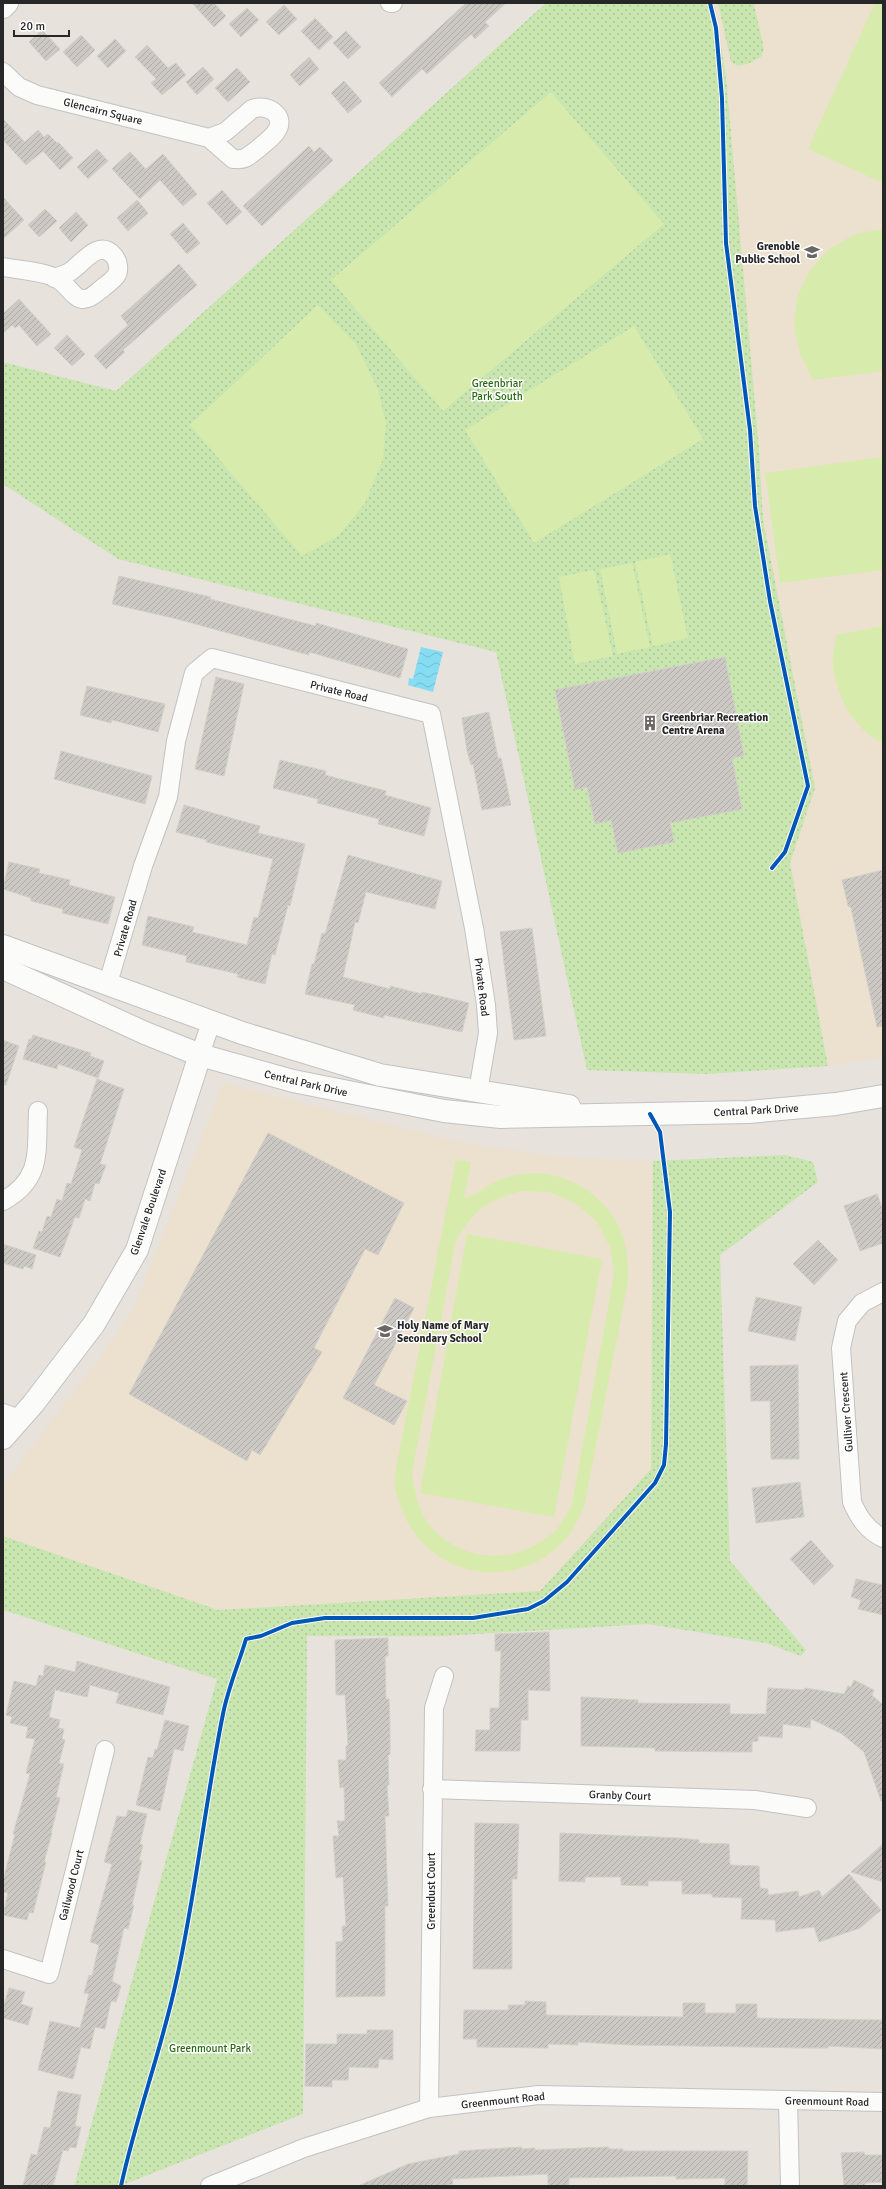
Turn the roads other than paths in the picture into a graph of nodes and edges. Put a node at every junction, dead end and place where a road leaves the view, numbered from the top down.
1 (7, 3) edge
2 (390, 3) edge
3 (393, 3) edge
4 (3, 7) edge
5 (3, 72) edge
6 (209, 138) dead end
7 (3, 267) edge
8 (54, 278) dead end
9 (3, 946) edge
10 (3, 968) edge
11 (108, 983) junction
12 (211, 1022) junction
13 (200, 1055) junction
14 (478, 1091) junction
15 (883, 1096) edge
16 (38, 1111) dead end
17 (628, 1115) junction
18 (3, 1201) edge
19 (883, 1292) edge
20 (11, 1416) edge
21 (3, 1438) edge
22 (883, 1538) edge
23 (444, 1676) dead end
24 (105, 1750) dead end
25 (432, 1789) junction
26 (807, 1808) dead end
27 (3, 1959) edge
28 (788, 2100) junction
29 (883, 2102) edge
30 (429, 2108) junction
31 (236, 2181) edge
32 (210, 2186) edge
33 (790, 2186) edge

1 - 4 street
2 - 3 street
5 - 6 street, Glencairn Square
7 - 8 street
9 - 11 street, Central Park Drive
10 - 13 street, Central Park Drive
11 - 12 street, Central Park Drive
11 - 14 street, Private Road
12 - 13 street, Glenvale Boulevard
12 - 14 street, Central Park Drive
13 - 17 street, Central Park Drive
13 - 20 street, Glenvale Boulevard
14 - 17 street, Central Park Drive
15 - 17 street, Central Park Drive
16 - 18 street
19 - 22 street, Gulliver Crescent
20 - 21 street, Glenvale Boulevard
23 - 25 street, Greendust Court
24 - 27 street, Gailwood Court
25 - 26 street, Granby Court
25 - 30 street, Greendust Court
28 - 29 street, Greenmount Road
28 - 30 street, Greenmount Road
28 - 33 street
30 - 31 street, Greenmount Road
31 - 32 street, Greenmount Road

